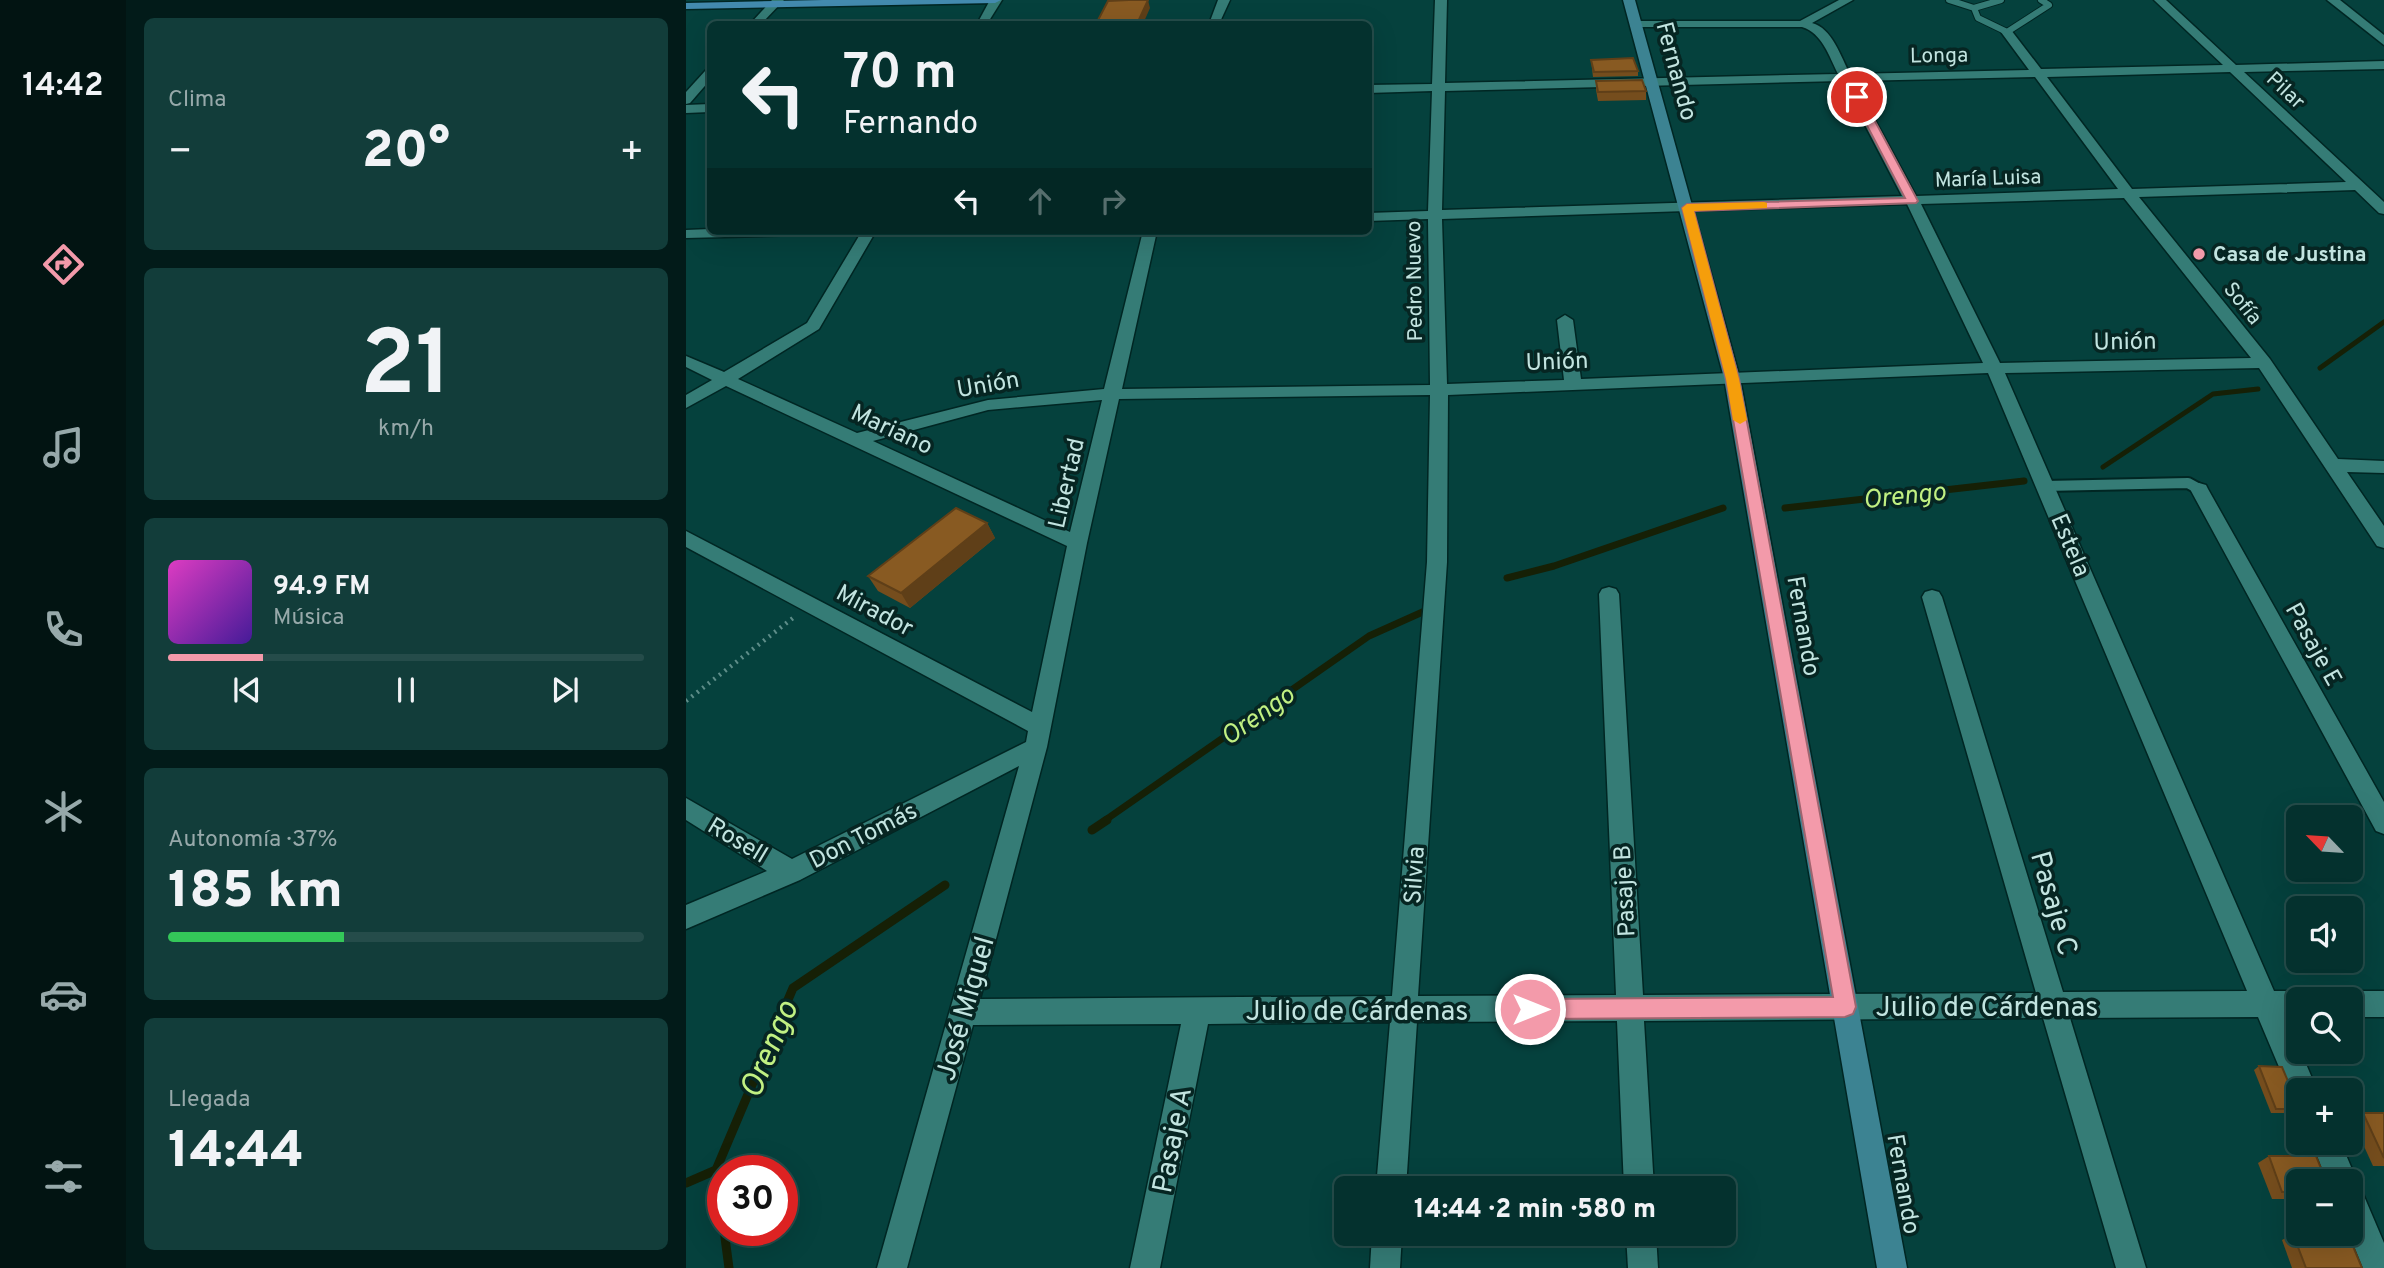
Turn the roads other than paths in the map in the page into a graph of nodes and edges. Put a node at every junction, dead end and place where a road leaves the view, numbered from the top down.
1 (996, 0) edge
2 (1224, 0) edge
3 (1441, 0) edge
4 (1629, 0) edge
5 (1847, 0) edge
6 (1949, 0) edge
7 (2001, 0) edge
8 (2041, 0) edge
9 (2160, 0) edge
10 (2333, 0) edge
11 (857, 1) edge
12 (776, 2) edge
13 (686, 6) edge
14 (1974, 8) junction
15 (758, 21) edge
16 (984, 21) edge
17 (1215, 21) edge
18 (1637, 24) junction
19 (1802, 24) junction
20 (2007, 32) junction
21 (2384, 41) edge
22 (2384, 65) edge
23 (2231, 68) junction
24 (2037, 72) junction
25 (707, 76) edge
26 (1846, 77) junction
27 (1652, 81) junction
28 (1436, 87) junction
29 (1372, 89) edge
30 (686, 100) edge
31 (707, 108) edge
32 (686, 109) edge
33 (2357, 186) junction
34 (2129, 194) junction
35 (1912, 201) junction
36 (1687, 208) junction
37 (2384, 210) edge
38 (1435, 216) junction
39 (1372, 217) edge
40 (707, 231) edge
41 (686, 234) edge
42 (867, 235) edge
43 (1149, 235) edge
44 (1565, 320) dead end
45 (686, 361) edge
46 (2264, 363) junction
47 (1994, 368) junction
48 (725, 379) junction
49 (1732, 379) junction
50 (1573, 385) junction
51 (1439, 390) junction
52 (1112, 394) junction
53 (686, 403) edge
54 (857, 439) junction
55 (2333, 466) junction
56 (2384, 467) edge
57 (2045, 486) junction
58 (2199, 489) joint
59 (686, 538) edge
60 (2384, 541) edge
61 (1077, 543) junction
62 (1437, 562) joint
63 (1609, 594) dead end
64 (1932, 597) dead end
65 (1038, 737) junction
66 (686, 808) edge
67 (2384, 824) edge
68 (791, 872) junction
69 (686, 917) edge
70 (2267, 1004) junction
71 (2286, 1004) edge
72 (2363, 1004) edge
73 (2384, 1004) edge
74 (2053, 1006) junction
75 (1845, 1007) junction
76 (1630, 1008) junction
77 (1404, 1010) junction
78 (1197, 1011) junction
79 (963, 1013) junction
80 (2298, 1078) edge
81 (1392, 1176) edge
82 (1638, 1176) edge
83 (2363, 1230) edge
84 (1386, 1246) edge
85 (1642, 1246) edge
86 (892, 1268) edge
87 (1145, 1268) edge
88 (1385, 1268) edge
89 (1643, 1268) edge
90 (1892, 1268) edge
91 (2131, 1268) edge
92 (2379, 1268) edge

1 - 11 main road
1 - 16 street
2 - 17 street
3 - 28 street, Pedro Nuevo
4 - 18 street, Fernando
5 - 19 street
6 - 14 lane
7 - 14 lane
8 - 20 lane
9 - 23 street, Pilar
10 - 21 street
11 - 12 main road
12 - 13 main road
12 - 15 street
14 - 20 lane
18 - 19 street
18 - 27 street, Fernando
19 - 26 street, Estela
20 - 24 street, Sofía
22 - 23 street, Longa
23 - 24 street, Longa
23 - 33 street, Pilar
24 - 26 street, Longa
24 - 34 street, Sofía
25 - 30 street
26 - 27 street, Longa
26 - 35 street, Estela
27 - 28 street, Longa
27 - 36 street, Fernando
28 - 29 street, Longa
28 - 38 street, Pedro Nuevo
31 - 32 street
33 - 34 street, María Luisa
33 - 37 street, Pilar
34 - 35 street, María Luisa
34 - 46 street, Sofía
35 - 36 street, María Luisa
35 - 47 street, Estela
36 - 38 street, María Luisa
36 - 49 street, Fernando
38 - 39 street, María Luisa
38 - 51 street, Pedro Nuevo
40 - 41 street
42 - 48 street
43 - 52 street, Libertad
44 - 50 street
45 - 48 street, Mariano
46 - 47 street, Unión
46 - 55 street, Sofía
47 - 49 street, Unión
47 - 57 street, Estela
48 - 53 street
48 - 54 street, Mariano
49 - 50 street, Unión
49 - 75 street, Fernando
50 - 51 street, Unión
51 - 52 street, Unión
51 - 62 street, Pedro Nuevo
52 - 54 street, Unión
52 - 61 street, Libertad
54 - 61 street, Mariano
55 - 56 street
55 - 60 street, Sofía
57 - 58 lane
57 - 70 street, Estela
58 - 67 street, Pasaje E
59 - 65 street, Mirador
61 - 65 street, Libertad
62 - 77 street, Silvia
63 - 76 street, Pasaje B
64 - 74 street, Pasaje C
65 - 68 street, Don Tomás
65 - 79 street, José Miguel
66 - 68 street, Rosell
68 - 69 street, Don Tomás
70 - 71 street, Julio de Cárdenas
70 - 74 street, Julio de Cárdenas
70 - 80 street, Estela
72 - 73 street
74 - 75 street, Julio de Cárdenas
74 - 91 street, Pasaje C
75 - 76 street, Julio de Cárdenas
75 - 90 street, Fernando
76 - 77 street, Julio de Cárdenas
76 - 82 street, Pasaje B
77 - 78 street, Julio de Cárdenas
77 - 81 street, Silvia
78 - 79 street, Julio de Cárdenas
78 - 87 street, Pasaje A
79 - 86 street, José Miguel
83 - 92 street
84 - 88 street
85 - 89 street

